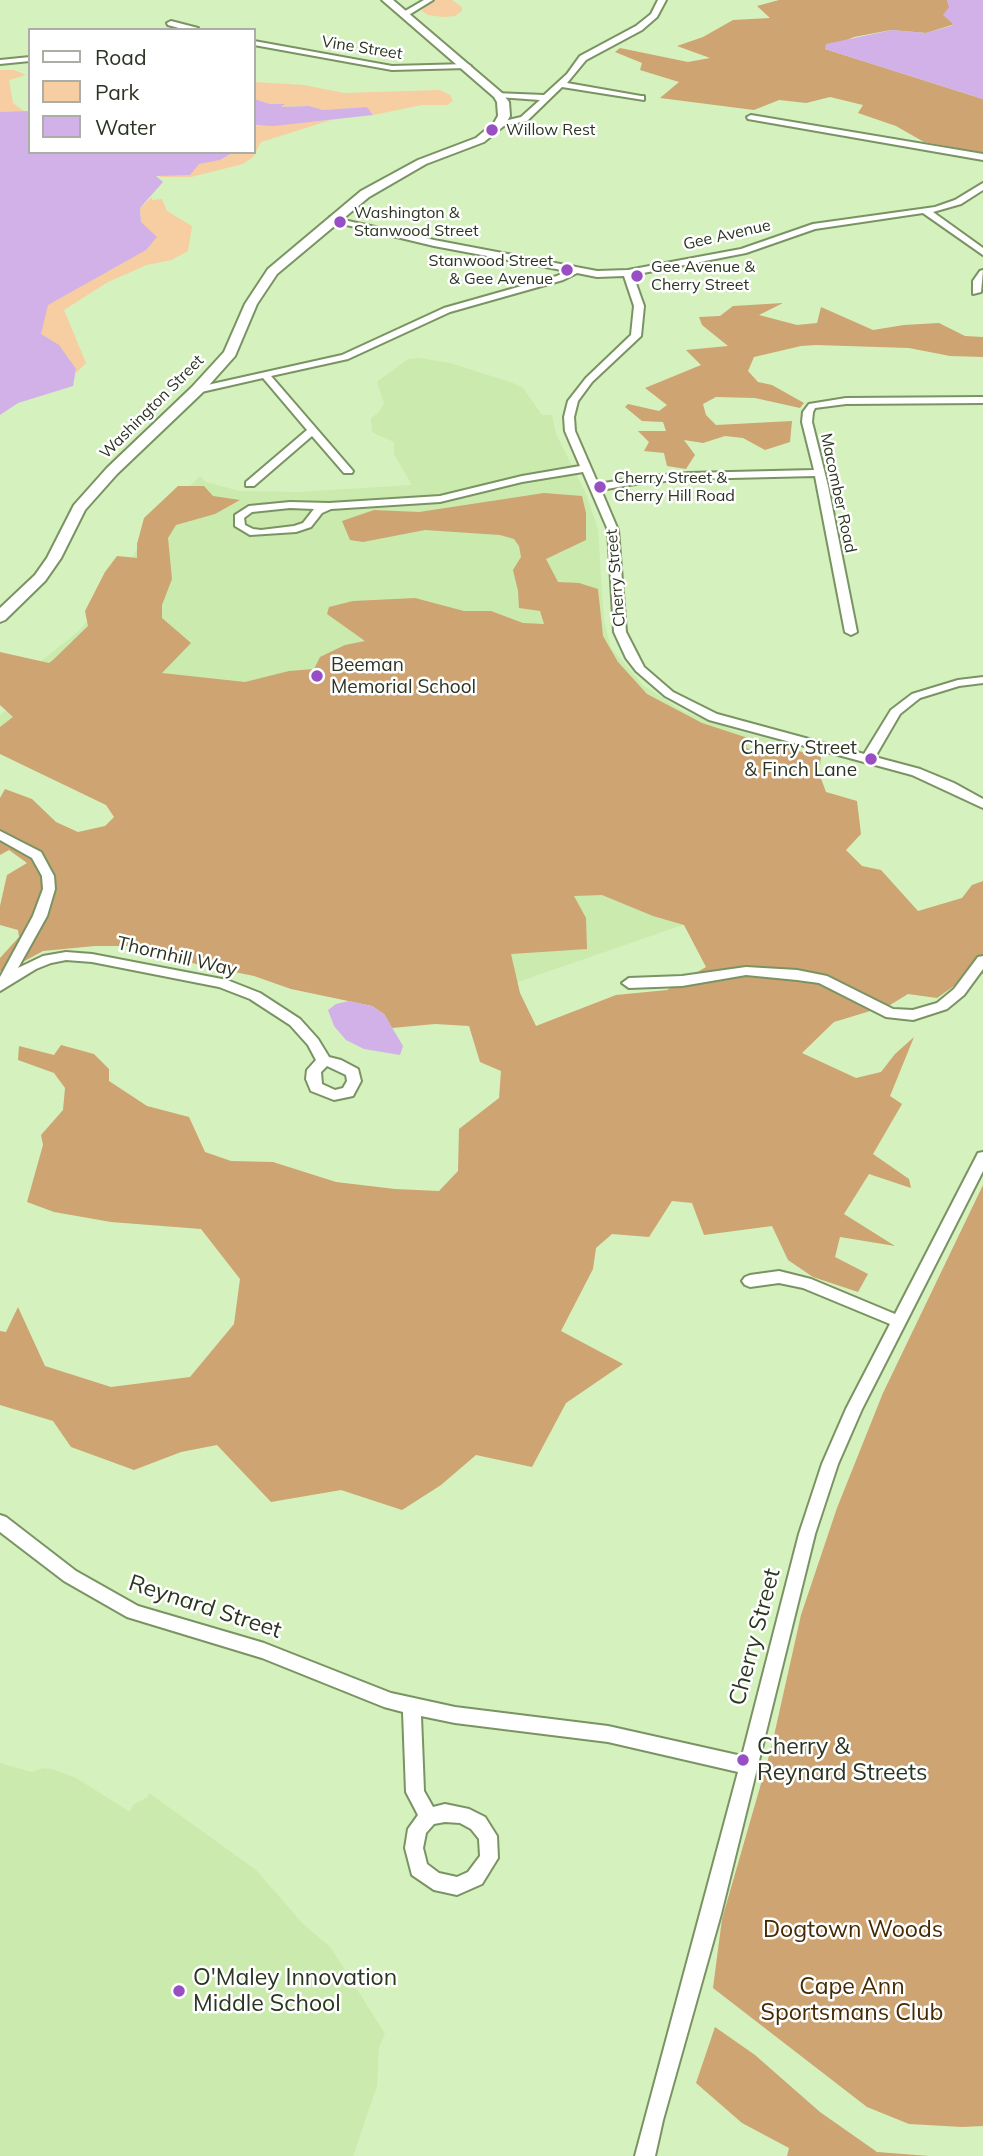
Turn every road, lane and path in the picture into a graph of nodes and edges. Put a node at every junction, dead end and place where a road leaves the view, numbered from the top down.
1 (387, 0) edge
2 (429, 0) edge
3 (662, 0) edge
4 (404, 14) junction
5 (170, 23) dead end
6 (188, 28) edge
7 (256, 43) edge
8 (28, 60) edge
9 (0, 62) edge
10 (467, 66) junction
11 (562, 85) junction
12 (498, 95) junction
13 (546, 98) junction
14 (641, 98) dead end
15 (751, 117) dead end
16 (499, 125) junction
17 (983, 157) edge
18 (983, 186) edge
19 (925, 211) junction
20 (333, 219) junction
21 (983, 253) edge
22 (574, 271) junction
23 (628, 273) junction
24 (983, 273) edge
25 (976, 292) dead end
26 (264, 374) junction
27 (197, 390) junction
28 (983, 400) edge
29 (313, 430) junction
30 (587, 468) junction
31 (348, 471) dead end
32 (818, 473) junction
33 (250, 484) dead end
34 (595, 488) junction
35 (329, 506) junction
36 (0, 617) edge
37 (851, 632) dead end
38 (983, 680) edge
39 (867, 760) junction
40 (983, 804) edge
41 (0, 835) edge
42 (983, 960) edge
43 (629, 983) dead end
44 (0, 986) edge
45 (324, 1062) dead end
46 (983, 1157) edge
47 (750, 1281) dead end
48 (897, 1321) junction
49 (0, 1522) edge
50 (412, 1708) junction
51 (747, 1766) junction
52 (429, 1817) dead end
53 (645, 2156) edge

1 - 4 main road
2 - 4 street
3 - 11 street
4 - 10 main road
5 - 6 street
7 - 10 street, Vine Street
8 - 9 street
10 - 12 main road
11 - 13 street
11 - 14 street
12 - 13 street
12 - 16 main road
13 - 16 street
15 - 17 street
16 - 20 main road, Washington Street
18 - 19 street, Gee Avenue
19 - 21 street
19 - 23 street, Gee Avenue
20 - 22 street
20 - 27 main road, Washington Street
22 - 23 street, Gee Avenue
22 - 26 street, Gee Avenue
23 - 30 street, Cherry Street
24 - 25 street
26 - 27 street, Gee Avenue
26 - 29 street
27 - 36 main road, Washington Street
28 - 32 street, Macomber Road
29 - 31 street
29 - 33 street
30 - 34 street, Cherry Street
30 - 35 street
32 - 34 street
32 - 37 street, Macomber Road
34 - 39 street, Cherry Street
35 - 35 street
38 - 39 street
39 - 40 street, Cherry Street
41 - 44 street
42 - 43 street
44 - 45 street, Thornhill Way
46 - 48 street, Cherry Street
47 - 48 street
48 - 51 street, Cherry Street
49 - 50 street, Reynard Street
50 - 51 street, Reynard Street
50 - 52 street
51 - 53 street, Cherry Street

